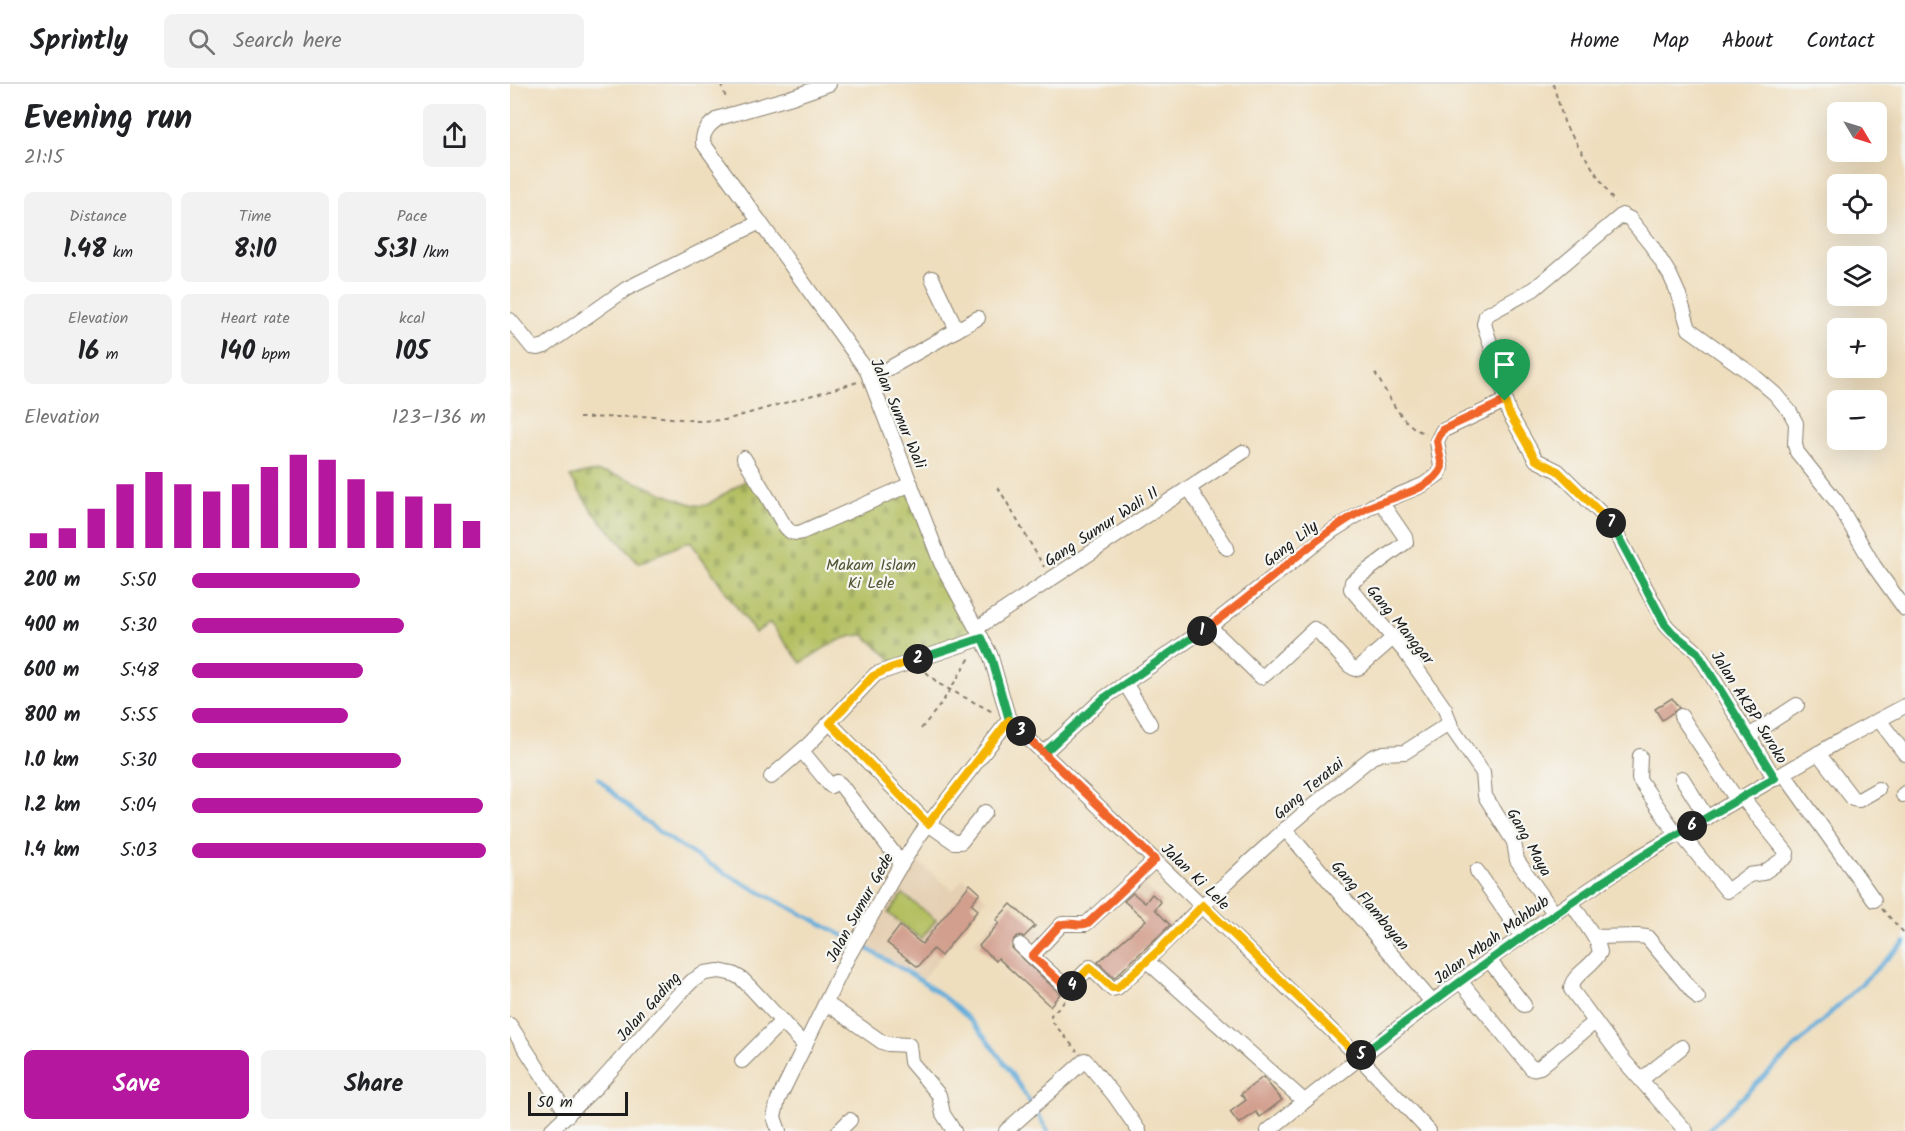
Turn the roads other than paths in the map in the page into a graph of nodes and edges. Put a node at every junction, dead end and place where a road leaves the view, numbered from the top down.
1 (829, 84) edge
2 (760, 222) junction
3 (932, 279) dead end
4 (978, 318) dead end
5 (510, 320) edge
6 (957, 330) junction
7 (870, 378) junction
8 (1505, 401) junction
9 (1243, 452) dead end
10 (744, 458) dead end
11 (911, 484) junction
12 (1189, 488) junction
13 (1381, 502) junction
14 (1227, 548) dead end
15 (1905, 609) edge
16 (1209, 626) junction
17 (980, 633) junction
18 (1393, 638) junction
19 (1125, 682) junction
20 (1797, 705) dead end
21 (1905, 706) edge
22 (1681, 716) dead end
23 (1009, 720) junction
24 (1879, 720) junction
25 (830, 723) junction
26 (1450, 723) junction
27 (1150, 724) dead end
28 (1749, 736) junction
29 (802, 751) junction
30 (1044, 753) junction
31 (1818, 753) junction
32 (1905, 754) edge
33 (1640, 756) dead end
34 (1780, 776) junction
35 (771, 777) dead end
36 (1682, 778) dead end
37 (1878, 789) dead end
38 (1739, 799) junction
39 (985, 812) dead end
40 (1707, 818) junction
41 (928, 824) junction
42 (1285, 829) junction
43 (1678, 834) junction
44 (1155, 860) junction
45 (902, 864) junction
46 (1477, 871) dead end
47 (1874, 900) road end
48 (1571, 902) junction
49 (1203, 905) junction
50 (1554, 913) junction
51 (1522, 936) junction
52 (1594, 937) junction
53 (1020, 945) dead end
54 (1032, 956) junction
55 (1489, 960) junction
56 (1147, 962) junction
57 (1460, 981) junction
58 (1698, 998) dead end
59 (1432, 1002) junction
60 (826, 1003) junction
61 (1524, 1005) dead end
62 (782, 1021) junction
63 (1595, 1022) junction
64 (510, 1025) edge
65 (805, 1046) junction
66 (1682, 1047) dead end
67 (1359, 1057) junction
68 (742, 1061) dead end
69 (1642, 1079) junction
70 (1304, 1101) junction
71 (568, 1115) junction
72 (850, 1120) dead end
73 (556, 1129) edge
74 (777, 1130) edge
75 (839, 1131) edge
76 (954, 1131) edge
77 (1006, 1131) edge
78 (1139, 1131) edge
79 (1268, 1131) edge
80 (1429, 1131) edge
81 (1686, 1131) edge

1 - 2 street, Jalan Sumur Wali
2 - 5 street
2 - 7 street, Jalan Sumur Wali
3 - 6 street
4 - 6 street
6 - 7 street
7 - 11 street, Jalan Sumur Wali
8 - 13 street, Gang Lily
8 - 15 street
8 - 28 street, Jalan AKBP Suroko
9 - 12 street, Gang Sumur Wali II
10 - 11 street
11 - 17 street, Jalan Sumur Wali
12 - 14 street
12 - 17 street, Gang Sumur Wali II
13 - 16 street, Gang Lily
13 - 18 street, Gang Manggar
16 - 18 street
16 - 19 street, Gang Lily
17 - 23 street, Jalan Sumur Wali
17 - 25 street, Gang Sumur Wali II
18 - 26 street, Gang Manggar
19 - 27 street
19 - 30 street, Gang Lily
20 - 28 street
21 - 24 street, Jalan Mbah Mahbub
22 - 38 street
23 - 30 street, Jalan Ki Lele
23 - 41 street, Jalan Sumur Gede
24 - 31 street, Jalan Mbah Mahbub
24 - 32 street
25 - 29 street, Gang Sumur Wali II
25 - 41 street
26 - 42 street, Gang Teratai
26 - 50 street, Gang Maya
28 - 34 street, Jalan AKBP Suroko
29 - 35 street, Gang Sumur Wali II
29 - 45 street
30 - 44 street, Jalan Ki Lele
31 - 34 street, Jalan Mbah Mahbub
31 - 37 street
33 - 43 street
34 - 38 street, Jalan Mbah Mahbub
34 - 47 street, Jalan AKBP Suroko
36 - 40 street
38 - 40 street, Jalan Mbah Mahbub
38 - 43 street
39 - 41 street
40 - 43 street, Jalan Mbah Mahbub
41 - 45 street, Jalan Sumur Gede
42 - 49 street, Gang Teratai
42 - 59 street, Gang Flamboyan
43 - 48 street, Jalan Mbah Mahbub
44 - 49 street, Jalan Ki Lele
44 - 54 street
45 - 60 street, Jalan Sumur Gede
46 - 51 street
48 - 50 street, Jalan Mbah Mahbub
48 - 52 street
49 - 56 street, Gang Teratai
49 - 67 street, Jalan Ki Lele
50 - 51 street, Jalan Mbah Mahbub
51 - 55 street, Jalan Mbah Mahbub
52 - 58 street
52 - 63 street
53 - 54 street
54 - 56 street, Gang Teratai
55 - 57 street, Jalan Mbah Mahbub
55 - 61 street
56 - 70 street
57 - 59 street, Jalan Mbah Mahbub
57 - 63 street
59 - 67 street, Jalan Mbah Mahbub
60 - 65 street, Jalan Sumur Gede
60 - 76 street
62 - 65 street, Jalan Gading
62 - 68 street
62 - 71 street, Jalan Gading
63 - 69 street
64 - 71 street
65 - 74 street, Jalan Sumur Gede
66 - 69 street
67 - 70 street, Jalan Mbah Mahbub
67 - 80 street, Jalan Ki Lele
69 - 81 street
70 - 79 street, Jalan Mbah Mahbub
71 - 73 street, Jalan Gading
72 - 75 street
77 - 78 street

